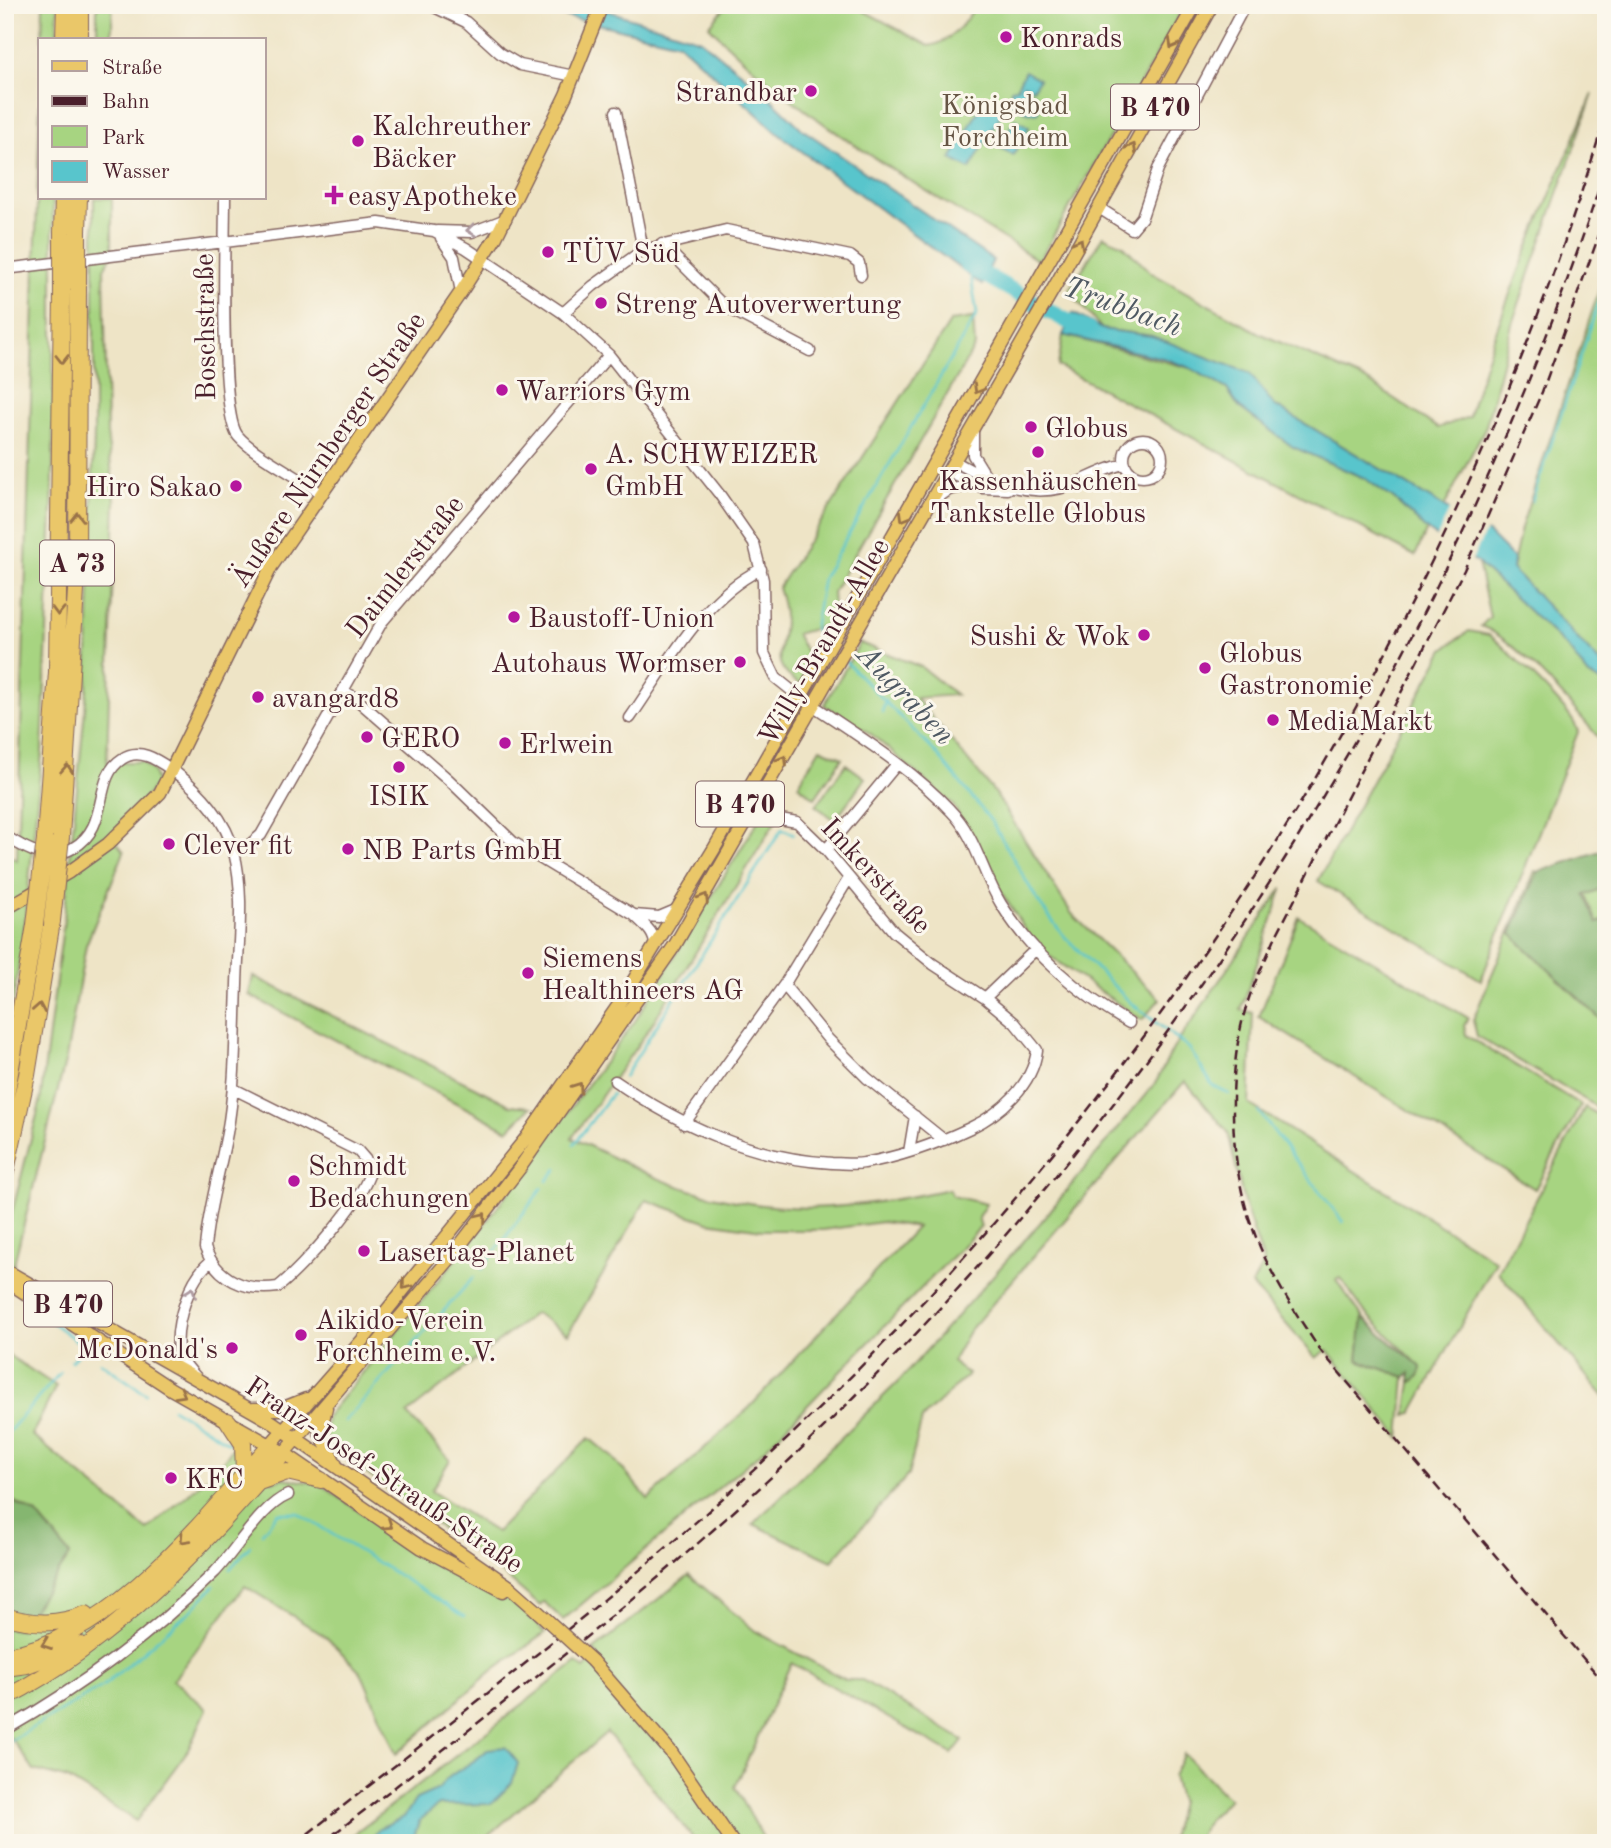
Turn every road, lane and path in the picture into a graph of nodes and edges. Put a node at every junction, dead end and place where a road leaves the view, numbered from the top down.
1 (65, 5) edge
2 (80, 5) edge
3 (430, 5) edge
4 (602, 5) edge
5 (1195, 5) edge
6 (1212, 5) edge
7 (1245, 5) edge
8 (64, 38) edge
9 (80, 38) edge
10 (574, 76) junction
11 (616, 112) dead end
12 (63, 200) edge
13 (78, 200) edge
14 (225, 200) edge
15 (1085, 200) junction
16 (1099, 208) junction
17 (506, 219) junction
18 (434, 231) junction
19 (70, 233) junction
20 (225, 242) junction
21 (662, 244) junction
22 (643, 250) junction
23 (482, 259) junction
24 (5, 269) edge
25 (861, 275) dead end
26 (461, 292) junction
27 (563, 313) junction
28 (810, 351) dead end
29 (609, 355) junction
30 (973, 428) junction
31 (937, 459) junction
32 (1124, 464) dead end
33 (951, 467) junction
34 (988, 478) junction
35 (972, 485) junction
36 (1015, 489) junction
37 (321, 494) junction
38 (930, 503) junction
39 (761, 569) junction
40 (343, 691) junction
41 (801, 698) junction
42 (814, 706) junction
43 (630, 718) dead end
44 (897, 764) junction
45 (172, 770) junction
46 (780, 819) dead end
47 (5, 836) edge
48 (53, 838) junction
49 (233, 850) junction
50 (826, 850) junction
51 (849, 877) junction
52 (7, 907) edge
53 (678, 909) junction
54 (634, 915) junction
55 (656, 946) junction
56 (1036, 949) junction
57 (785, 985) junction
58 (985, 998) junction
59 (1129, 1023) dead end
60 (615, 1081) dead end
61 (234, 1088) junction
62 (5, 1102) edge
63 (915, 1116) junction
64 (684, 1124) junction
65 (944, 1140) junction
66 (909, 1153) junction
67 (5, 1175) edge
68 (210, 1262) junction
69 (5, 1270) edge
70 (5, 1280) edge
71 (130, 1340) junction
72 (104, 1343) junction
73 (196, 1377) junction
74 (313, 1395) junction
75 (329, 1402) junction
76 (249, 1409) junction
77 (228, 1422) junction
78 (283, 1430) junction
79 (296, 1439) junction
80 (277, 1449) junction
81 (340, 1470) junction
82 (251, 1478) junction
83 (321, 1479) junction
84 (288, 1495) dead end
85 (123, 1595) junction
86 (532, 1607) junction
87 (5, 1616) edge
88 (127, 1616) junction
89 (5, 1656) edge
90 (5, 1668) edge
91 (5, 1698) edge
92 (5, 1730) edge
93 (733, 1843) edge

1 - 8 highway
2 - 9 highway
3 - 10 street
4 - 10 main road, Äußere Nürnberger Straße
5 -> 15 main road, B 470
16 -> 6 main road, B 470
7 - 16 street
10 - 17 main road, Äußere Nürnberger Straße
11 - 22 street
12 - 19 highway, A 73
13 - 19 highway, A 73
14 - 20 street, Boschstraße
15 - 16 main road
15 -> 31 main road, Willy-Brandt-Allee / B 470
30 -> 16 main road, Willy-Brandt-Allee / B 470
17 -> 18 street
17 - 23 main road, Äußere Nürnberger Straße
18 - 20 street
18 - 23 street
18 - 26 street
19 - 48 highway, A 73, bridge
20 - 24 street
20 - 37 street, Boschstraße
21 - 22 street
21 - 25 street
21 - 28 street
22 - 27 street
23 - 26 main road, Äußere Nürnberger Straße
23 - 27 street
26 - 37 main road, Äußere Nürnberger Straße
27 - 29 street
29 - 39 street
29 - 40 street, Daimlerstraße
30 - 33 main road, Willy-Brandt-Allee / B 470
30 - 34 street
31 - 33 main road
31 -> 41 main road, Willy-Brandt-Allee / B 470
32 - 36 street
33 - 34 street
33 - 35 street
33 - 38 main road, Willy-Brandt-Allee / B 470
34 - 36 street
35 - 36 street
35 - 38 street
37 - 45 main road, Äußere Nürnberger Straße
38 - 42 main road, Willy-Brandt-Allee / B 470
39 - 41 street
39 - 43 street
40 - 49 street, Daimlerstraße
40 - 54 street
41 - 42 main road
41 - 53 main road, Willy-Brandt-Allee / B 470
42 - 44 street
75 -> 42 main road, Willy-Brandt-Allee / B 470
44 - 50 street
44 - 56 street
45 - 47 street
45 - 49 street
45 - 52 main road, Äußere Nürnberger Straße
46 - 50 street, Imkerstraße
48 - 62 highway, A 73, bridge
67 -> 48 highway, A 73, bridge
49 - 61 street
50 - 51 street, Imkerstraße
51 - 57 street
51 - 58 street, Imkerstraße
53 - 54 street
53 - 55 main road, Willy-Brandt-Allee / B 470
54 - 55 street
55 -> 74 main road, Willy-Brandt-Allee / B 470
56 - 58 street
56 - 59 street
57 - 63 street
57 - 64 street
58 - 65 street, Imkerstraße
60 - 64 street, Imkerstraße
61 - 68 street
61 - 68 street
63 - 65 street
63 - 66 street
64 - 66 street, Imkerstraße
65 - 66 street, Imkerstraße
73 -> 68 street
69 - 71 main road, Franz-Josef-Strauß-Straße / B 470
70 - 72 main road, Franz-Josef-Strauß-Straße / B 470
71 - 72 main road
71 - 73 main road, Franz-Josef-Strauß-Straße / B 470
72 -> 77 main road, Franz-Josef-Strauß-Straße / B 470
73 - 76 main road, Franz-Josef-Strauß-Straße / B 470
74 - 76 main road
74 - 78 main road, Willy-Brandt-Allee / B 470
75 - 79 main road, Willy-Brandt-Allee / B 470
75 - 81 main road
76 - 78 main road, Franz-Josef-Strauß-Straße / B 470
77 - 80 main road, Franz-Josef-Strauß-Straße / B 470
77 - 82 highway
78 - 79 main road, Franz-Josef-Strauß-Straße / B 470
78 - 80 main road, B 470
79 - 80 main road, B 470
79 - 81 main road, Franz-Josef-Strauß-Straße
80 - 82 highway
80 - 83 main road, Franz-Josef-Strauß-Straße
81 - 86 main road, Franz-Josef-Strauß-Straße
82 - 83 highway
82 -> 85 highway
82 - 88 highway
83 -> 86 main road, Franz-Josef-Strauß-Straße
84 - 92 street
85 - 87 highway
85 -> 89 highway
86 - 93 main road, bridge
88 - 90 highway
88 - 91 highway

